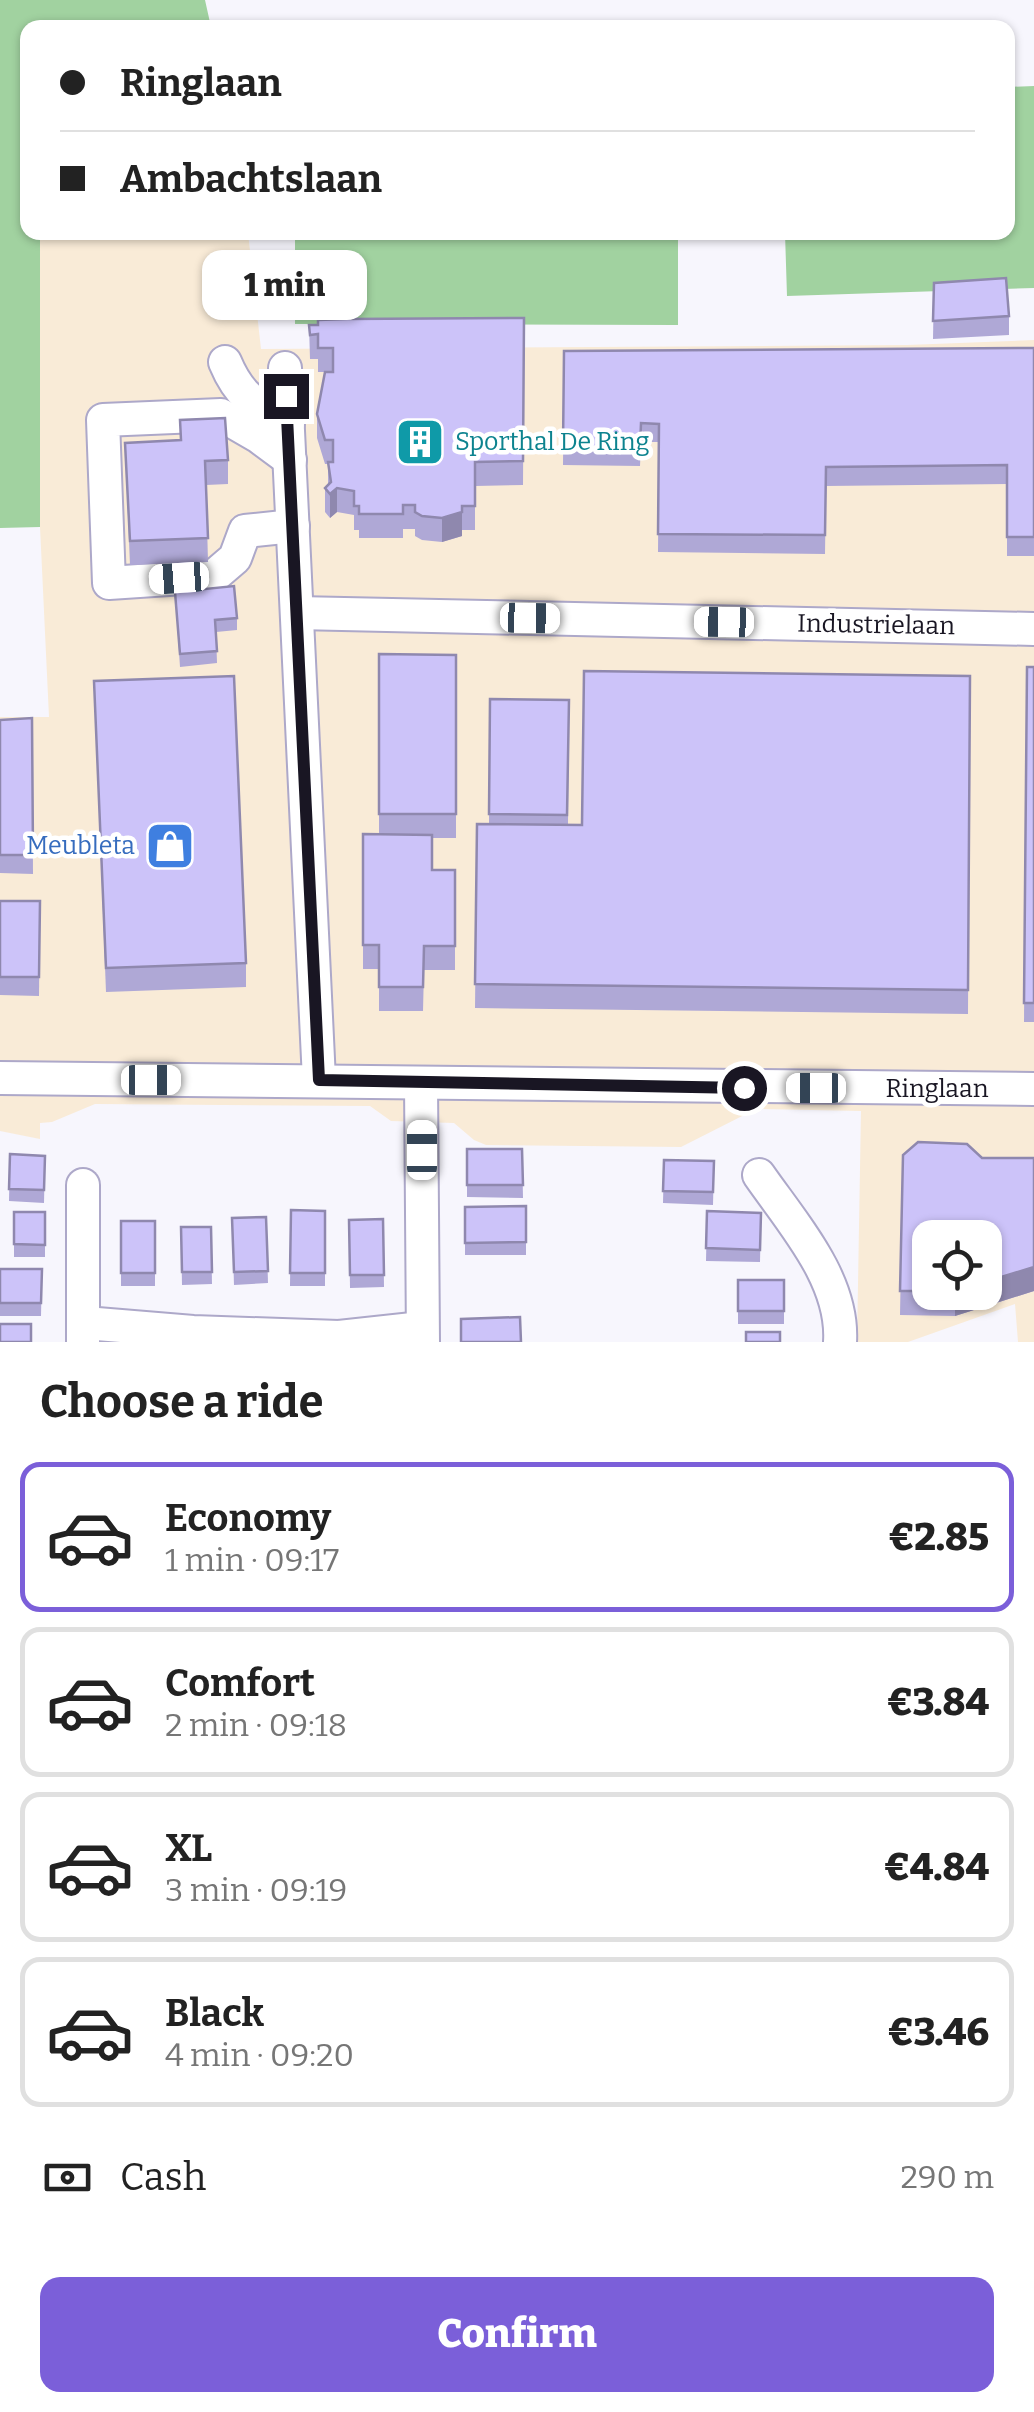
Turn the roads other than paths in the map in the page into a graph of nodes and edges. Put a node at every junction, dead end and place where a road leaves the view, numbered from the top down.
1 (225, 362) dead end
2 (285, 368) dead end
3 (288, 424) junction
4 (290, 460) junction
5 (293, 526) junction
6 (297, 613) junction
7 (1034, 629) edge
8 (0, 1078) edge
9 (319, 1080) junction
10 (422, 1083) junction
11 (1034, 1089) edge
12 (760, 1174) dead end
13 (83, 1185) dead end
14 (84, 1332) edge
15 (423, 1335) edge
16 (182, 1337) edge
17 (340, 1340) edge
18 (840, 1342) edge

1 - 3 street
2 - 3 street
3 - 4 street
4 - 5 street
4 - 5 street
5 - 6 street
6 - 7 street, Industrielaan
6 - 9 street
8 - 9 street, Ringlaan
9 - 10 street, Ringlaan
10 - 11 street, Ringlaan
10 - 15 street
12 - 18 street
13 - 14 street
14 - 16 street
15 - 17 street
16 - 17 street

